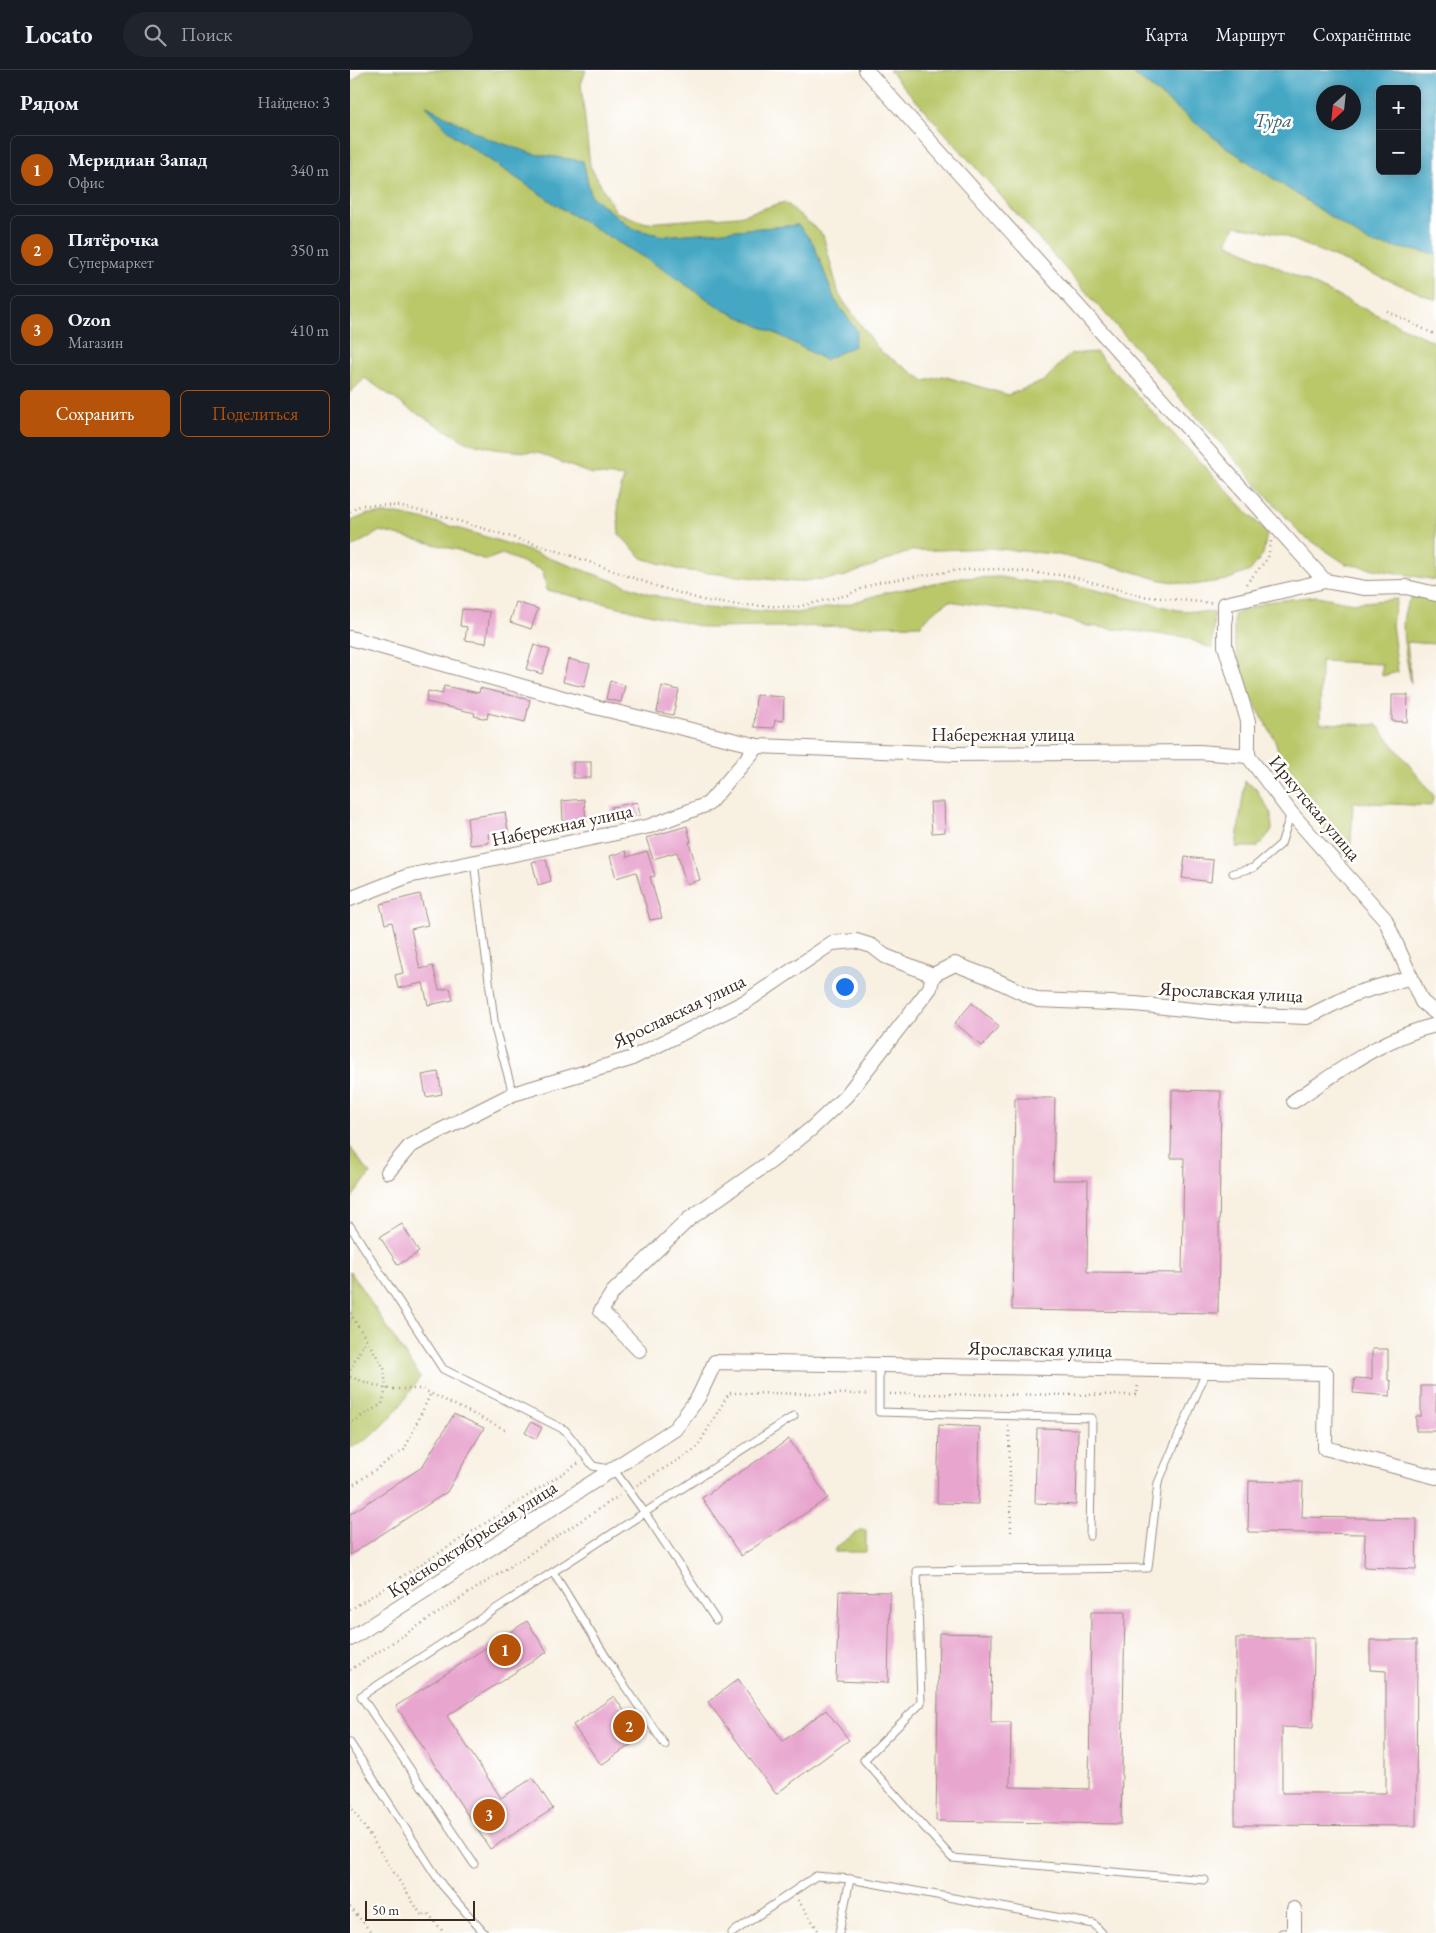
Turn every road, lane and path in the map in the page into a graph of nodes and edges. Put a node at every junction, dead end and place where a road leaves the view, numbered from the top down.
1 (866, 70) edge
2 (1387, 311) dead end
3 (1436, 335) edge
4 (350, 512) edge
5 (1274, 526) junction
6 (1325, 582) junction
7 (1243, 588) dead end
8 (1436, 594) edge
9 (1225, 604) junction
10 (350, 638) edge
11 (758, 746) junction
12 (1248, 756) junction
13 (1291, 813) junction
14 (474, 862) junction
15 (1233, 873) dead end
16 (350, 899) edge
17 (933, 975) junction
18 (1410, 977) junction
19 (1436, 1013) edge
20 (1436, 1025) edge
21 (513, 1094) junction
22 (1294, 1101) dead end
23 (388, 1172) dead end
24 (350, 1226) edge
25 (350, 1313) edge
26 (366, 1339) junction
27 (639, 1350) dead end
28 (879, 1365) junction
29 (350, 1370) edge
30 (1138, 1370) junction
31 (1207, 1370) junction
32 (350, 1376) edge
33 (386, 1389) junction
34 (431, 1393) junction
35 (879, 1394) junction
36 (794, 1416) dead end
37 (1008, 1417) junction
38 (350, 1423) edge
39 (506, 1430) dead end
40 (587, 1458) junction
41 (614, 1470) junction
42 (1436, 1477) edge
43 (350, 1487) edge
44 (628, 1490) junction
45 (645, 1513) junction
46 (1012, 1532) dead end
47 (1090, 1536) dead end
48 (553, 1572) junction
49 (350, 1610) edge
50 (716, 1620) dead end
51 (350, 1639) edge
52 (350, 1670) edge
53 (350, 1742) edge
54 (665, 1745) dead end
55 (350, 1805) edge
56 (474, 1864) dead end
57 (850, 1878) junction
58 (1205, 1880) dead end
59 (793, 1892) junction
60 (350, 1907) edge
61 (1294, 1909) dead end
62 (372, 1933) edge
63 (444, 1933) edge
64 (484, 1933) edge
65 (732, 1933) edge
66 (820, 1933) edge
67 (839, 1933) edge
68 (1102, 1933) edge
69 (1282, 1933) edge
70 (1294, 1933) edge

1 - 5 street
2 - 3 path
4 - 9 path
5 - 6 street
5 - 7 path
6 - 8 street
6 - 9 street
9 - 12 street, Иркутская улица
10 - 11 street, Набережная улица
11 - 12 street, Набережная улица
11 - 14 street, Набережная улица
12 - 13 street, Иркутская улица
13 - 15 lane
13 - 18 street, Иркутская улица
14 - 16 street, Набережная улица
14 - 21 lane
17 - 18 street, Ярославская улица
17 - 21 street, Ярославская улица
17 - 27 street
18 - 19 street, Иркутская улица
20 - 22 street
21 - 23 street, Ярославская улица
24 - 40 lane
25 - 26 path
26 - 29 path
26 - 33 path
28 - 30 street, Ярославская улица
28 - 35 lane
28 - 41 street, Ярославская улица
30 - 31 street, Ярославская улица
30 - 35 path
31 - 42 street, Ярославская улица
31 - 58 lane
32 - 33 path
33 - 34 path
33 - 38 path
34 - 39 path
34 - 43 path
35 - 37 lane
35 - 44 path
36 - 45 lane
37 - 46 path
37 - 47 lane
40 - 41 lane
40 - 49 path
41 - 44 lane
41 - 51 street, Краснооктябрьская улица
44 - 45 lane
44 - 52 path
45 - 48 lane
45 - 50 lane
48 - 54 lane
48 - 56 lane
53 - 64 lane
55 - 63 path
57 - 59 lane
57 - 67 lane
57 - 68 lane
59 - 65 lane
59 - 66 path
60 - 62 path
61 - 70 street
69 - 70 lane

